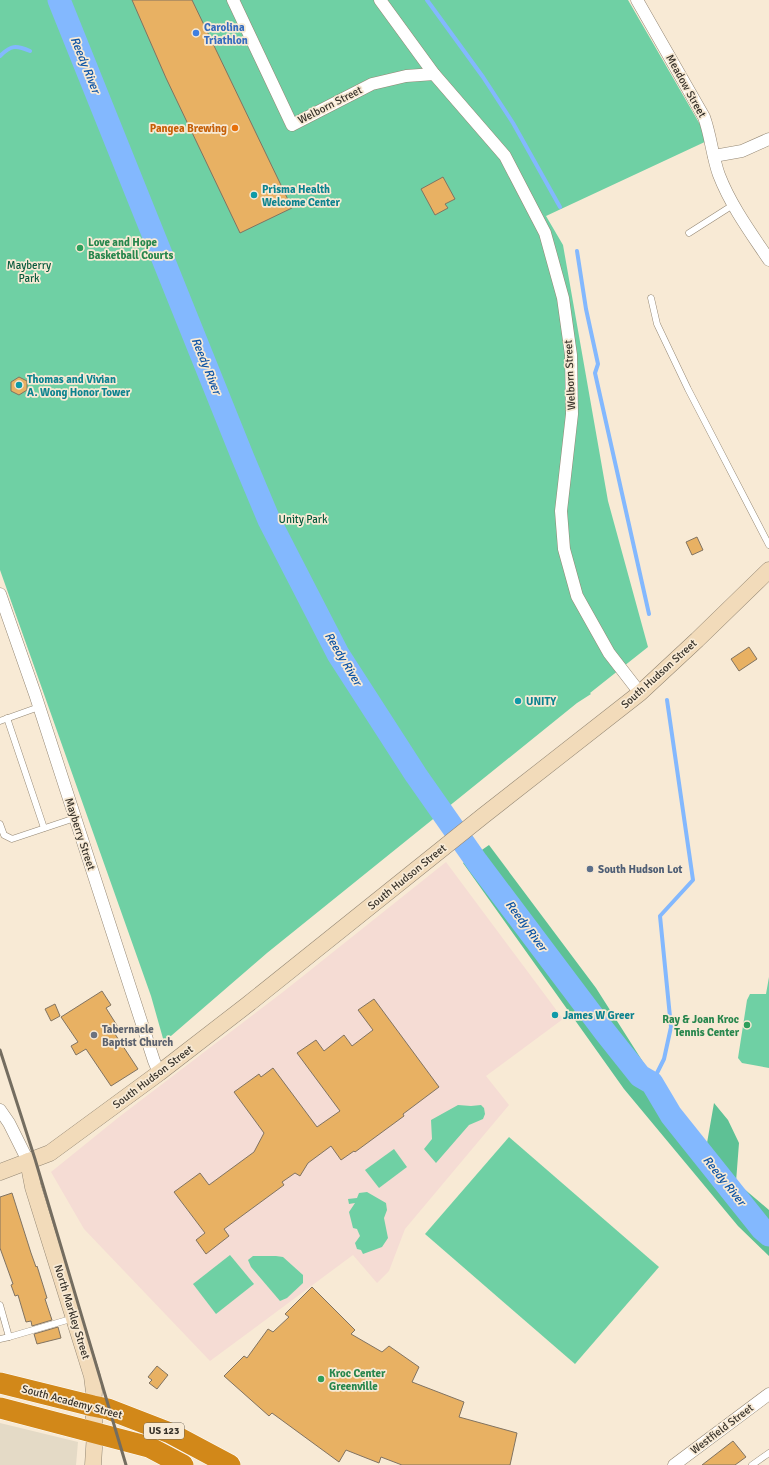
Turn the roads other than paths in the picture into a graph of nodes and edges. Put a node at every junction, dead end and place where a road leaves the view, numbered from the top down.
1 (233, 0) edge
2 (380, 0) edge
3 (637, 0) edge
4 (434, 74) junction
5 (769, 139) edge
6 (714, 156) junction
7 (733, 205) junction
8 (689, 234) dead end
9 (769, 260) edge
10 (651, 298) dead end
11 (769, 546) edge
12 (769, 570) edge
13 (0, 594) edge
14 (640, 693) junction
15 (39, 707) junction
16 (7, 718) junction
17 (0, 721) edge
18 (75, 818) junction
19 (0, 824) edge
20 (44, 828) junction
21 (159, 1073) junction
22 (0, 1110) edge
23 (28, 1161) junction
24 (0, 1172) edge
25 (0, 1305) edge
26 (74, 1318) junction
27 (9, 1336) junction
28 (0, 1339) edge
29 (0, 1383) edge
30 (769, 1394) edge
31 (93, 1406) junction
32 (0, 1408) edge
33 (95, 1433) junction
34 (769, 1453) edge
35 (93, 1465) edge
36 (183, 1465) edge
37 (230, 1465) edge
38 (674, 1465) edge
39 (752, 1465) edge

1 - 4 street, Welborn Street
2 - 4 street, Welborn Street
3 - 6 street, Meadow Street
4 - 14 street, Welborn Street
5 - 6 street
6 - 7 street, Meadow Street
7 - 8 lane
7 - 9 street, Meadow Street
10 - 11 lane
12 - 14 street, South Hudson Street
13 - 15 street, Mayberry Street
14 - 21 street, South Hudson Street
15 - 16 lane
15 - 18 street, Mayberry Street
16 - 17 lane
16 - 20 lane
18 - 20 lane
18 - 21 street, Mayberry Street
19 - 20 lane
21 - 23 street, South Hudson Street
22 - 23 street
23 - 24 street, South Hudson Street
23 - 26 street, North Markley Street
25 - 27 lane
26 - 27 lane
26 - 31 street, North Markley Street
27 - 28 lane
29 - 31 highway, South Academy Street / US 123
30 - 38 street, Westfield Street
31 - 33 street, North Markley Street
31 - 37 highway, South Academy Street / US 123
32 - 33 highway, US 123
33 - 35 street, North Markley Street
33 - 36 highway, US 123
34 - 39 lane

